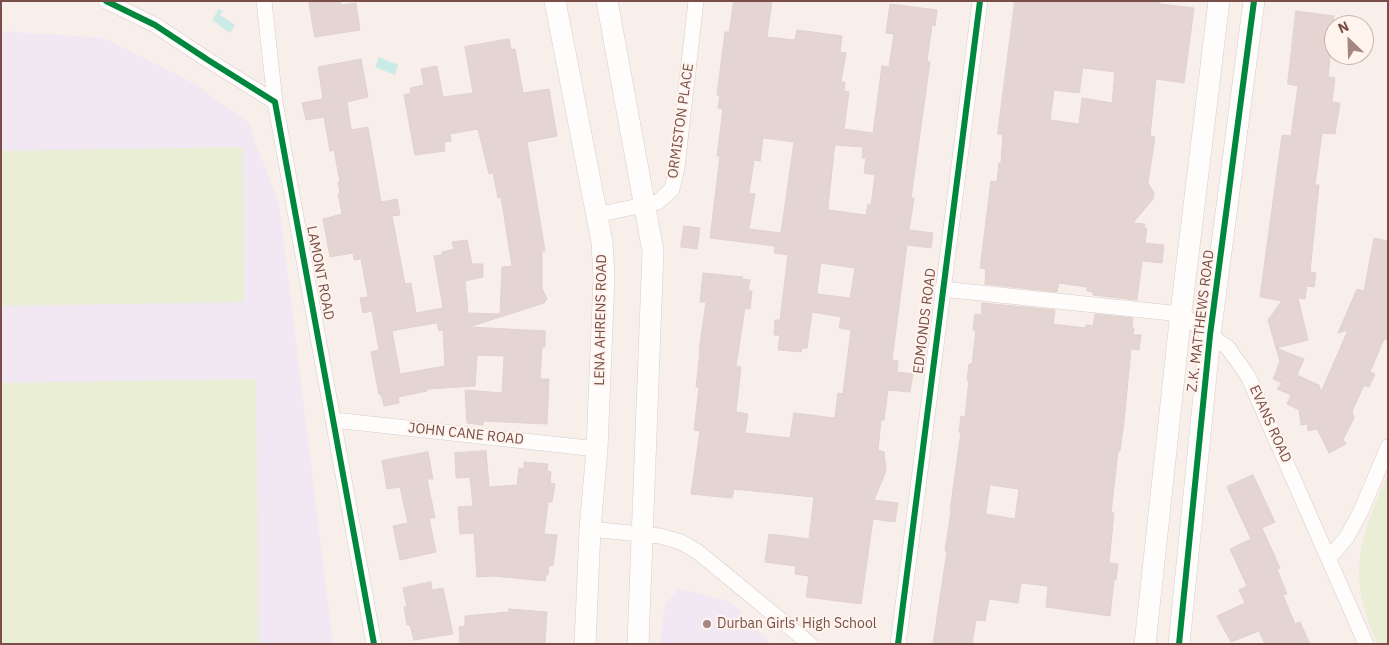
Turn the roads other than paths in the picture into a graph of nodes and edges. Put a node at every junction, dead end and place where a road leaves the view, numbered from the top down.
1 (106, 1) edge
2 (264, 1) edge
3 (555, 1) edge
4 (606, 1) edge
5 (696, 1) edge
6 (980, 1) edge
7 (1219, 1) edge
8 (1254, 1) edge
9 (275, 102) junction
10 (645, 206) junction
11 (596, 215) junction
12 (942, 289) junction
13 (1180, 314) junction
14 (1210, 335) junction
15 (334, 420) junction
16 (1388, 447) edge
17 (597, 449) junction
18 (590, 529) junction
19 (643, 534) junction
20 (1329, 558) junction
21 (374, 644) edge
22 (585, 644) edge
23 (638, 644) edge
24 (810, 644) edge
25 (898, 644) edge
26 (1145, 644) edge
27 (1179, 644) edge
28 (1366, 644) edge

1 - 9 street
2 - 9 street, LAMONT ROAD
3 - 11 main road, LENA AHRENS ROAD
4 - 10 main road
5 - 10 street, ORMISTON PLACE
6 - 12 street, EDMONDS ROAD
7 - 13 main road, Z.K. MATTHEWS ROAD
8 - 14 main road, Z.K. MATTHEWS ROAD
9 - 15 street, LAMONT ROAD
10 - 11 street, ORMISTON PLACE
10 - 19 main road
11 - 17 main road, LENA AHRENS ROAD
12 - 13 street
12 - 25 street, EDMONDS ROAD
13 - 14 street, EVANS ROAD
13 - 26 main road, Z.K. MATTHEWS ROAD
14 - 20 street, EVANS ROAD
14 - 27 main road, Z.K. MATTHEWS ROAD
15 - 17 street, JOHN CANE ROAD
15 - 21 street, LAMONT ROAD
16 - 20 street
17 - 18 main road, LENA AHRENS ROAD
18 - 19 street
18 - 22 main road, LENA AHRENS ROAD
19 - 23 main road
19 - 24 street
20 - 28 street, EVANS ROAD

